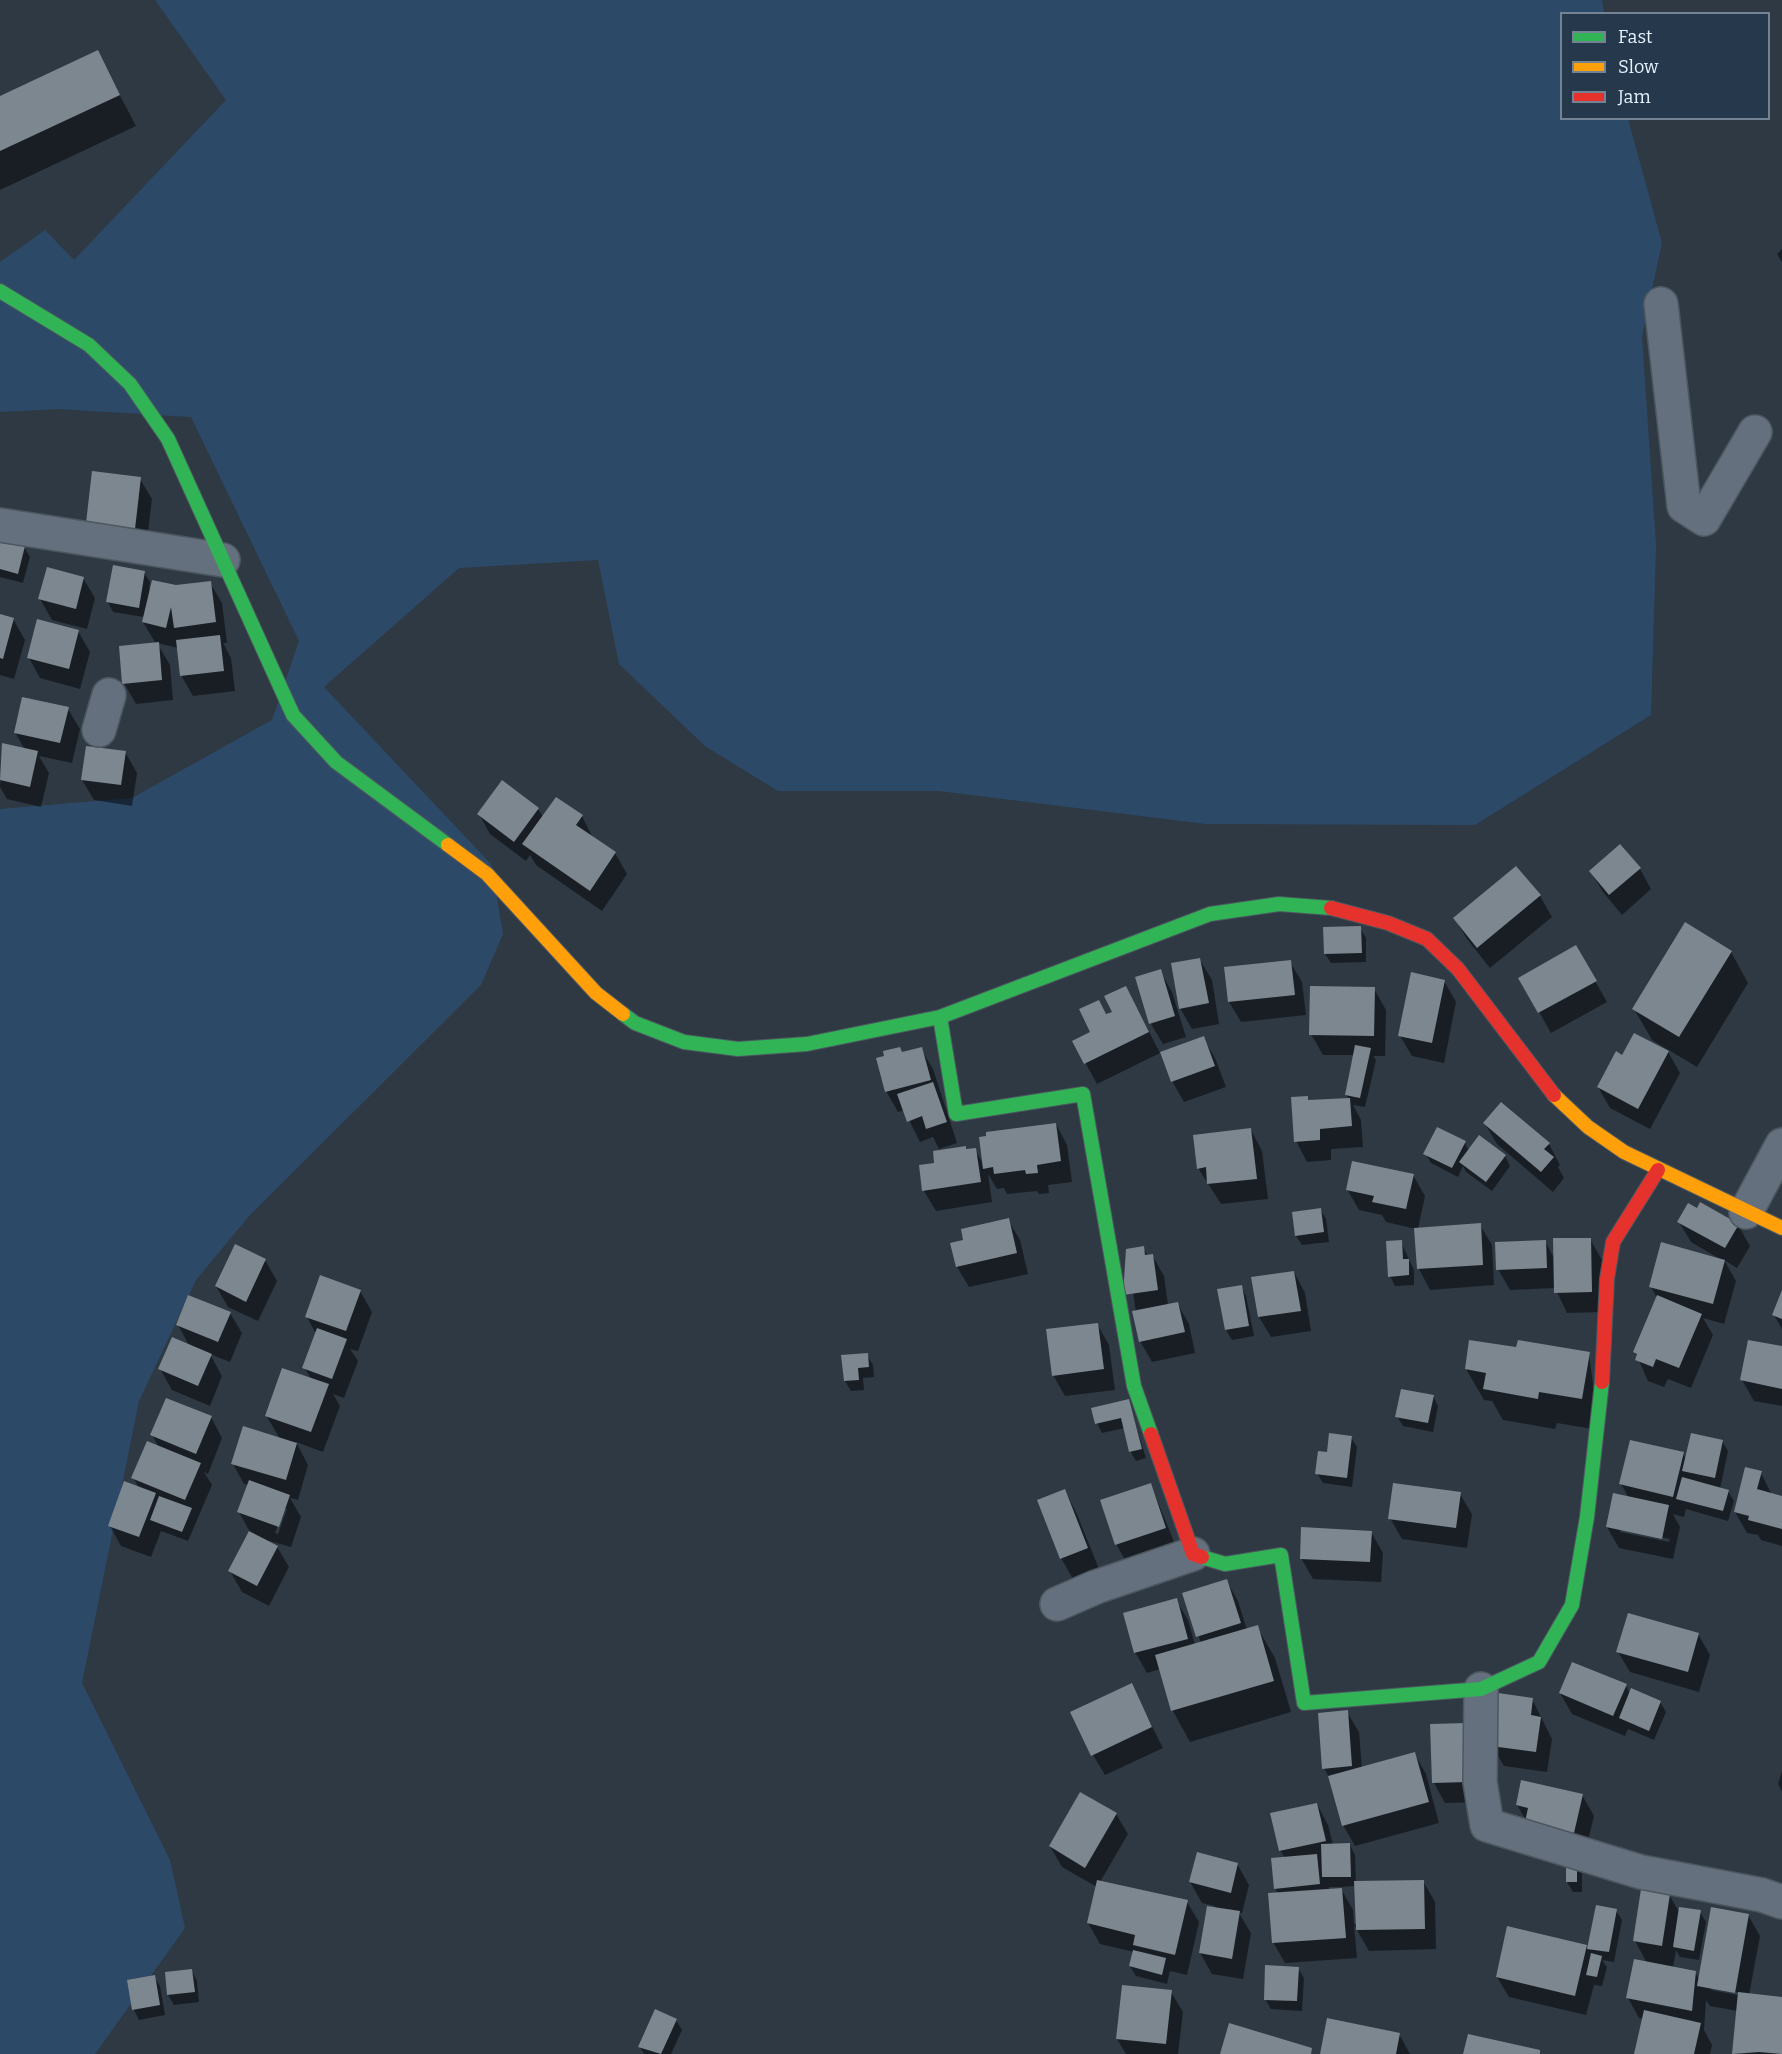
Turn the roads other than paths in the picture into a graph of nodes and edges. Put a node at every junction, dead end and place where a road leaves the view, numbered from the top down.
1 (0, 291) edge
2 (1661, 304) dead end
3 (1755, 432) dead end
4 (0, 525) edge
5 (223, 561) junction
6 (109, 695) dead end
7 (99, 730) dead end
8 (940, 1017) junction
9 (1782, 1145) edge
10 (1658, 1170) junction
11 (1746, 1212) junction
12 (1782, 1228) edge
13 (1193, 1554) junction
14 (1057, 1604) dead end
15 (1481, 1689) junction
16 (1782, 1902) edge

1 - 5 street
2 - 3 street
4 - 5 street
5 - 8 street
6 - 7 street
8 - 10 street
8 - 13 street
9 - 11 street
10 - 11 street
10 - 15 street
11 - 12 street
13 - 14 street
13 - 15 street
15 - 16 street

